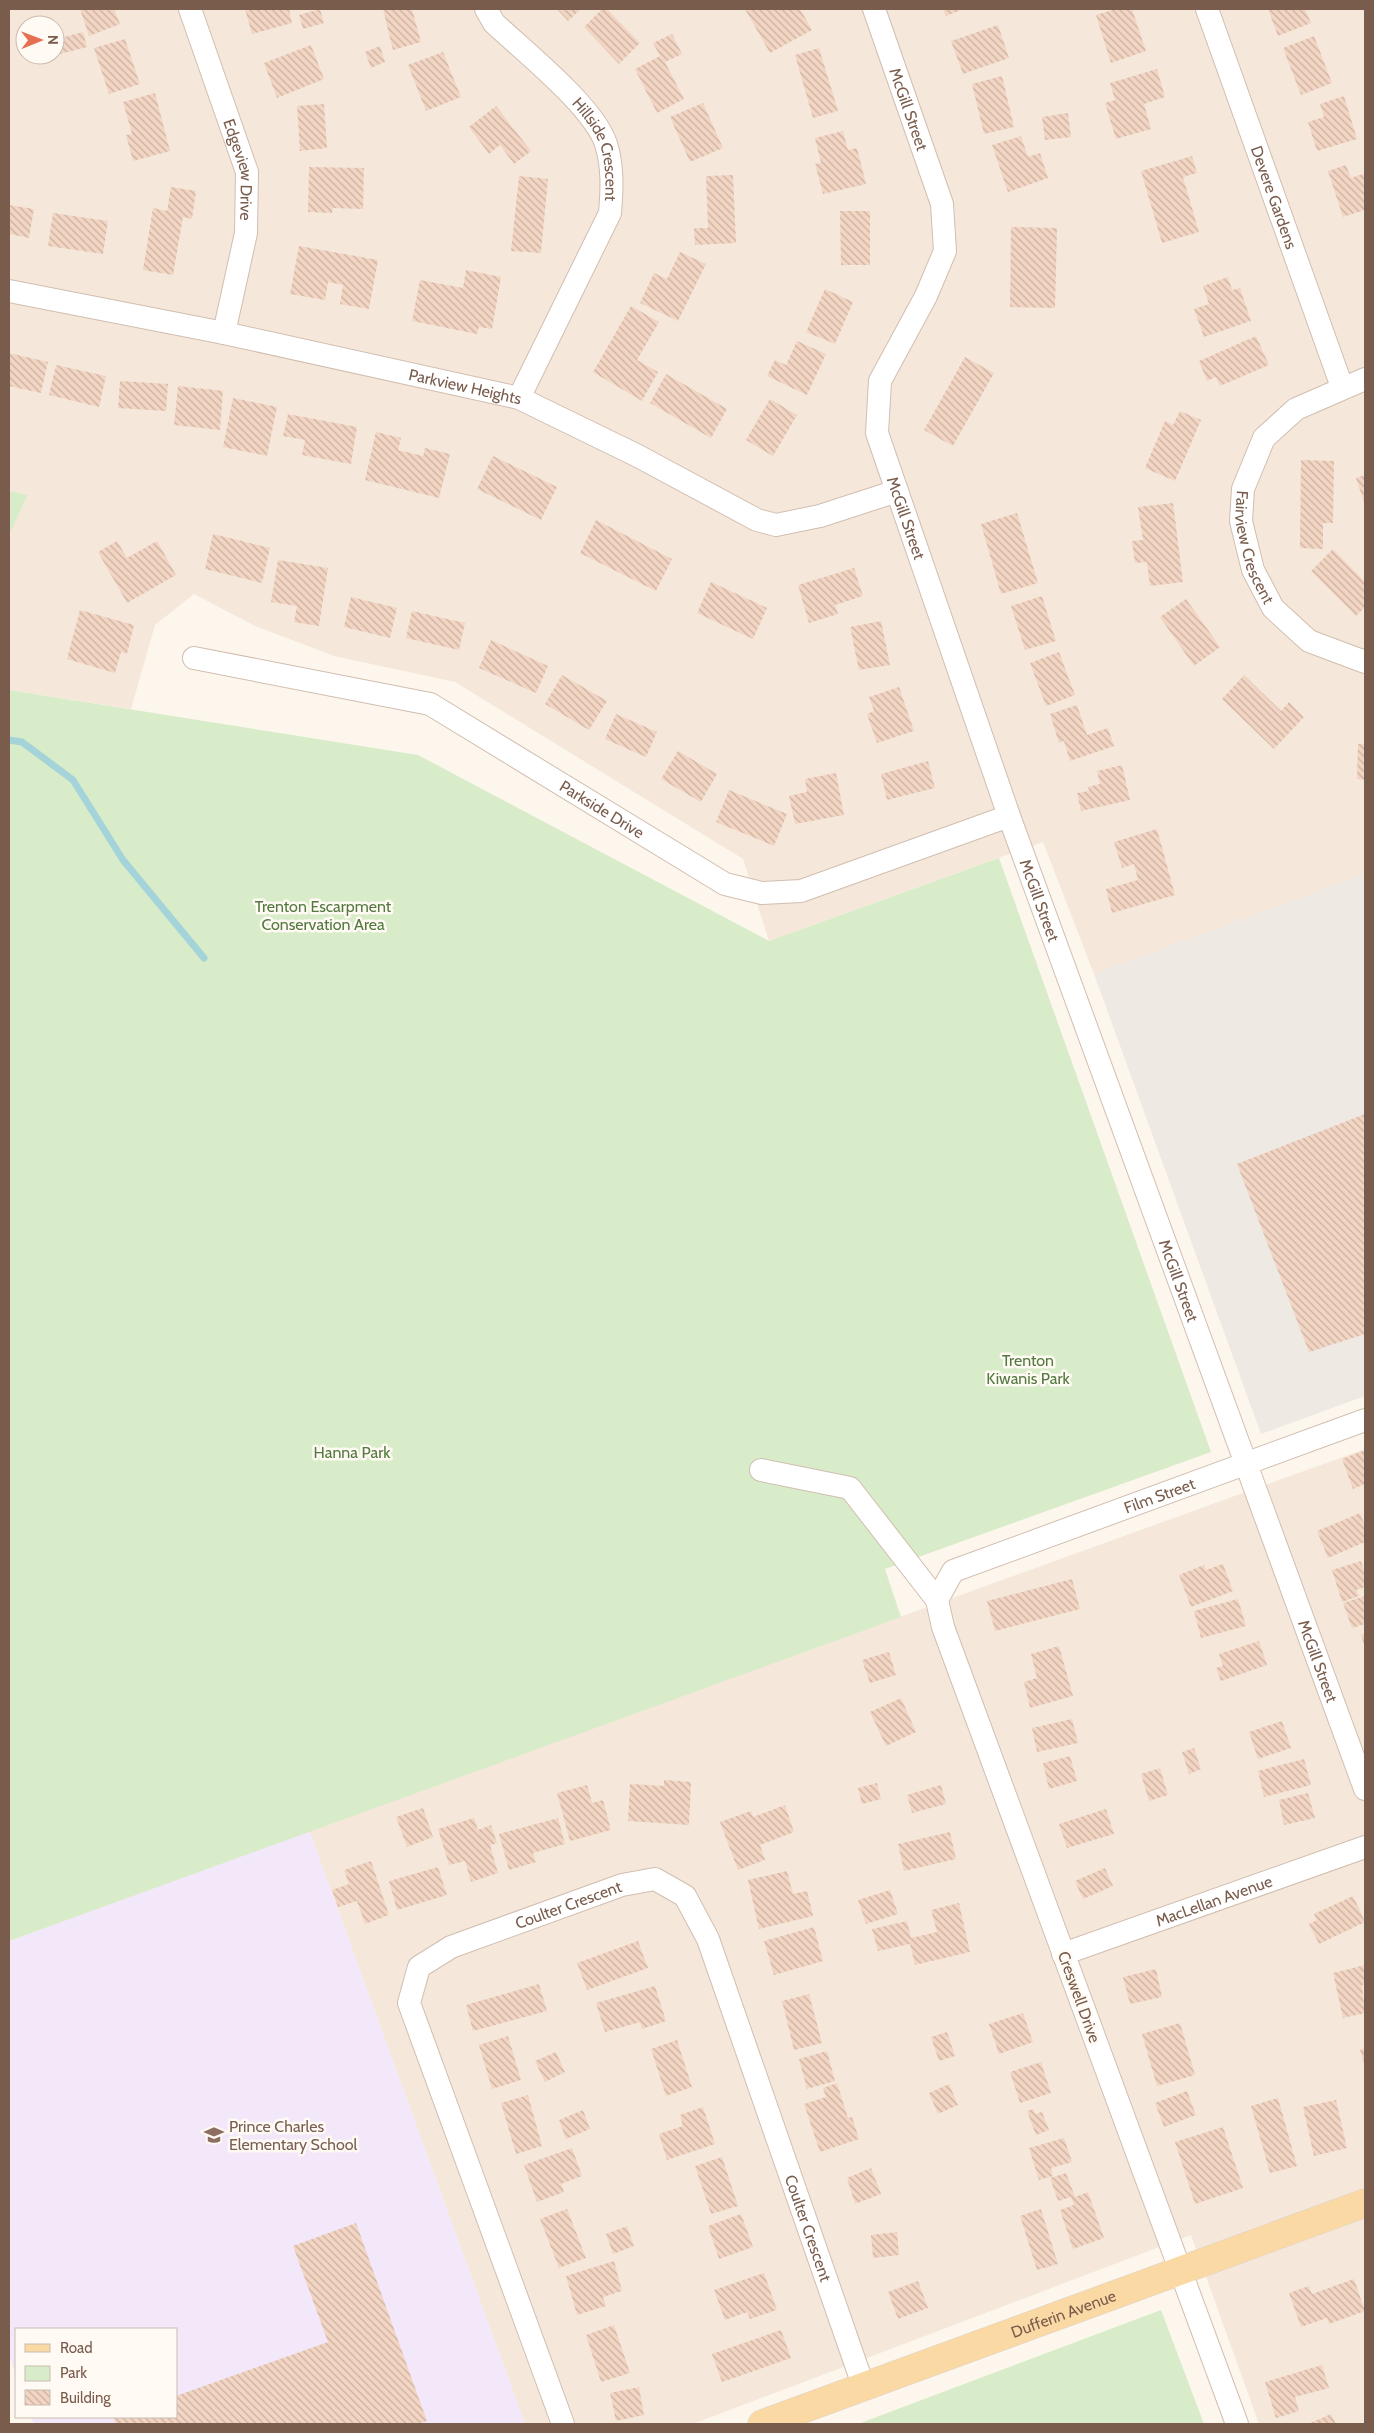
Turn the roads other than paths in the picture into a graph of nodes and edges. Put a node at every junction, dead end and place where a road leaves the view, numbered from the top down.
1 (190, 9) edge
2 (486, 9) edge
3 (874, 9) edge
4 (1207, 9) edge
5 (9, 290) edge
6 (224, 333) junction
7 (1365, 379) edge
8 (1342, 387) junction
9 (519, 398) junction
10 (897, 491) junction
11 (194, 658) dead end
12 (1365, 662) edge
13 (1009, 816) junction
14 (1365, 1420) edge
15 (1245, 1466) junction
16 (761, 1470) dead end
17 (937, 1600) junction
18 (1365, 1788) edge
19 (1365, 1847) edge
20 (1063, 1954) junction
21 (1365, 2203) edge
22 (1180, 2271) junction
23 (863, 2386) junction
24 (563, 2424) edge
25 (762, 2424) edge
26 (1237, 2424) edge

1 - 6 street, Edgeview Drive
2 - 9 street, Hillside Crescent
3 - 10 street, McGill Street
4 - 8 street, Devere Gardens
5 - 6 street, Parkview Heights
6 - 9 street, Parkview Heights
7 - 8 street, Fairview Crescent
8 - 12 street, Fairview Crescent
9 - 10 street, Parkview Heights
10 - 13 street, McGill Street
11 - 13 street, Parkside Drive
13 - 15 street, McGill Street
14 - 15 street, Film Street
15 - 17 street, Film Street
15 - 18 street, McGill Street
16 - 17 street
17 - 20 street, Creswell Drive
19 - 20 street, MacLellan Avenue
20 - 22 street, Creswell Drive
21 - 22 main road, Dufferin Avenue
22 - 23 main road, Dufferin Avenue
22 - 26 street, Creswell Drive
23 - 24 street, Coulter Crescent
23 - 25 main road, Dufferin Avenue

